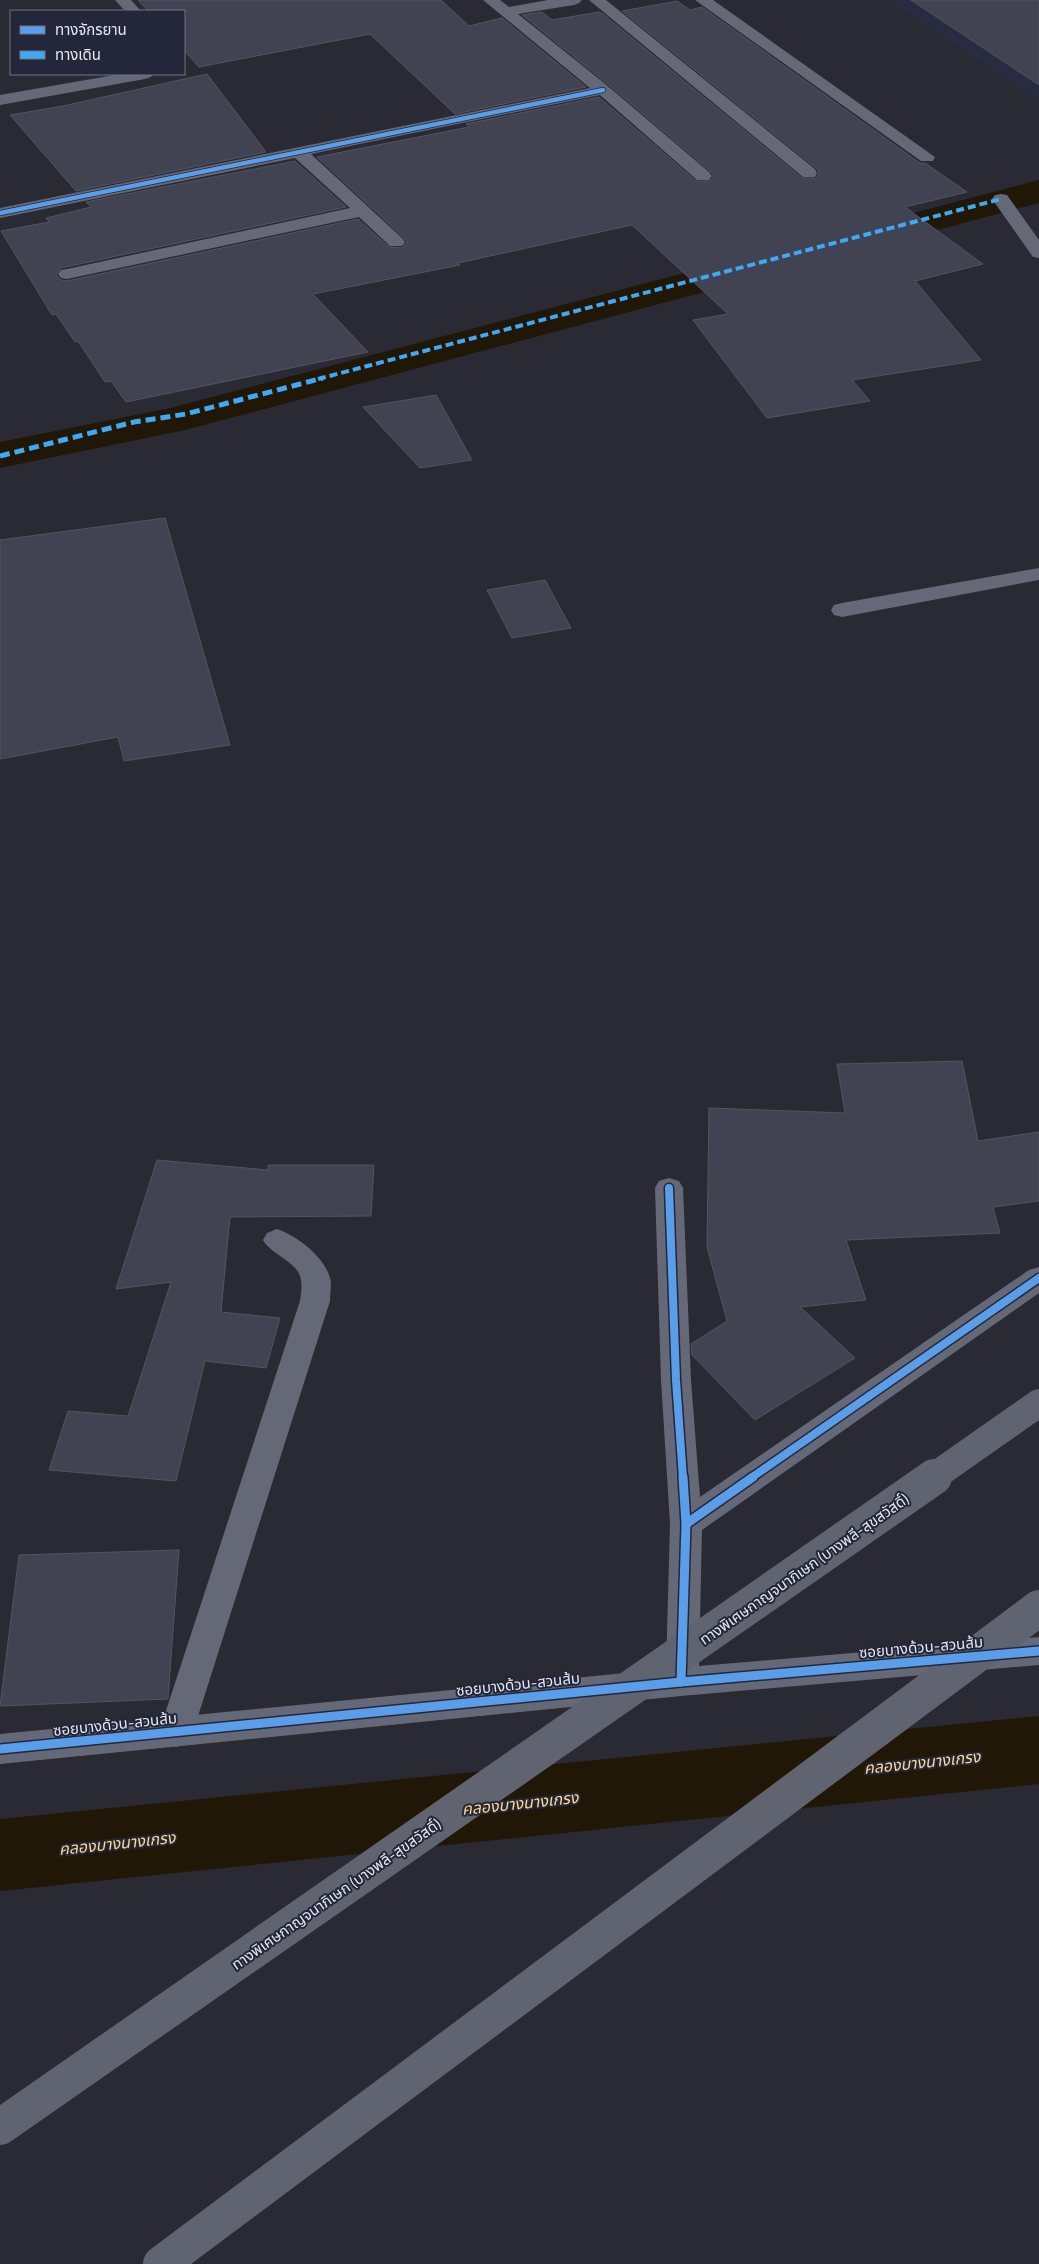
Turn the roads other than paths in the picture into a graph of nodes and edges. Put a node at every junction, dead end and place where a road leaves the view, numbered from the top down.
1 (124, 0) edge
2 (491, 0) edge
3 (574, 0) edge
4 (597, 0) edge
5 (703, 0) edge
6 (133, 10) edge
7 (506, 12) junction
8 (139, 75) edge
9 (603, 90) junction
10 (0, 100) edge
11 (299, 152) junction
12 (927, 157) dead end
13 (810, 173) dead end
14 (703, 176) dead end
15 (1000, 199) dead end
16 (362, 211) junction
17 (0, 213) edge
18 (396, 242) dead end
19 (1039, 253) edge
20 (67, 274) dead end
21 (1039, 574) edge
22 (842, 610) dead end
23 (669, 1188) dead end
24 (277, 1240) dead end
25 (1039, 1278) edge
26 (1039, 1403) edge
27 (686, 1524) junction
28 (1039, 1608) edge
29 (1039, 1651) edge
30 (682, 1682) junction
31 (176, 1732) junction
32 (0, 1749) edge
33 (0, 2127) edge
34 (161, 2264) edge

1 - 6 street
2 - 7 street
3 - 7 street
4 - 13 street
5 - 12 street
7 - 9 street
8 - 10 street
9 - 11 street
9 - 14 street
11 - 16 street
11 - 17 street
15 - 19 street
16 - 18 street
16 - 20 street
21 - 22 street
23 - 27 street
24 - 31 street
25 - 27 street
26 - 33 highway, ทางพิเศษกาญจนาภิเษก (บางพลี-สุขสวัสดิ์), bridge
27 - 30 street
28 - 34 highway, bridge
29 - 30 street, ซอยบางด้วน-สวนส้ม
30 - 31 street, ซอยบางด้วน-สวนส้ม
31 - 32 street, ซอยบางด้วน-สวนส้ม

